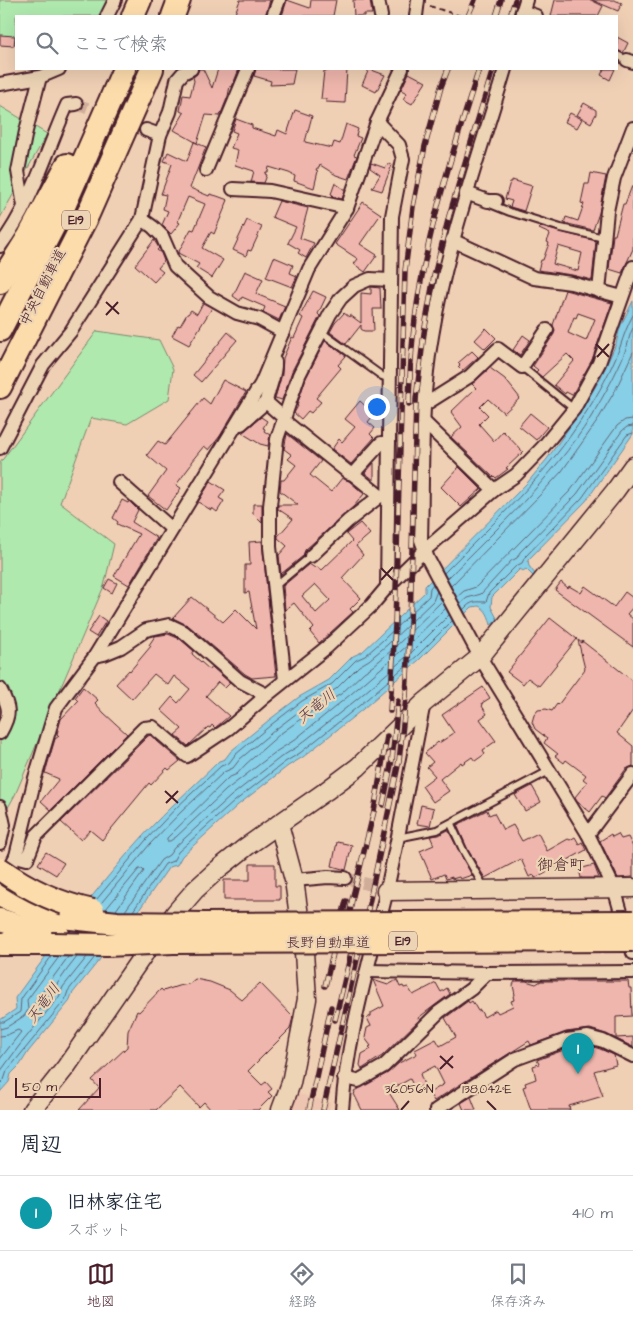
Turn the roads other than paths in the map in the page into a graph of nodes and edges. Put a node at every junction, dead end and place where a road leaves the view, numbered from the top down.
1 (115, 0) edge
2 (140, 0) edge
3 (151, 0) edge
4 (170, 0) edge
5 (179, 0) edge
6 (279, 0) edge
7 (378, 0) edge
8 (424, 3) edge
9 (523, 9) edge
10 (108, 15) edge
11 (134, 15) edge
12 (145, 15) edge
13 (164, 15) edge
14 (173, 15) edge
15 (274, 15) edge
16 (381, 15) edge
17 (417, 15) edge
18 (534, 15) edge
19 (56, 70) edge
20 (112, 70) edge
21 (124, 70) edge
22 (144, 70) edge
23 (152, 70) edge
24 (189, 70) edge
25 (248, 70) edge
26 (402, 70) edge
27 (505, 70) edge
28 (40, 76) junction
29 (0, 84) edge
30 (76, 104) dead end
31 (378, 122) junction
32 (633, 128) edge
33 (146, 130) tunnel mouth
34 (160, 135) junction
35 (206, 170) dead end
36 (233, 189) dead end
37 (466, 193) junction
38 (492, 201) joint
39 (24, 206) junction
40 (346, 208) junction
41 (142, 219) junction
42 (604, 238) junction
43 (452, 240) junction
44 (0, 246) edge
45 (633, 267) edge
46 (390, 280) junction
47 (0, 282) edge
48 (599, 291) junction
49 (622, 297) junction
50 (0, 330) edge
51 (547, 330) dead end
52 (283, 332) junction
53 (321, 332) junction
54 (273, 355) junction
55 (0, 366) edge
56 (522, 367) junction
57 (390, 379) junction
58 (0, 387) edge
59 (266, 402) junction
60 (424, 405) junction
61 (574, 409) junction
62 (284, 419) junction
63 (424, 422) junction
64 (235, 426) junction
65 (389, 443) junction
66 (0, 448) edge
67 (633, 466) edge
68 (353, 474) junction
69 (119, 482) dead end
70 (494, 490) junction
71 (384, 496) junction
72 (172, 529) junction
73 (426, 554) junction
74 (311, 556) joint
75 (274, 586) junction
76 (387, 587) junction
77 (477, 651) junction
78 (95, 656) junction
79 (285, 680) junction
80 (0, 689) edge
81 (267, 695) junction
82 (424, 703) junction
83 (0, 732) edge
84 (549, 771) junction
85 (633, 774) edge
86 (0, 807) edge
87 (279, 824) junction
88 (451, 824) junction
89 (588, 834) junction
90 (397, 838) junction
91 (0, 843) edge
92 (8, 862) edge
93 (346, 878) tunnel mouth
94 (294, 880) junction
95 (0, 887) edge
96 (627, 887) edge
97 (382, 889) junction
98 (485, 890) junction
99 (0, 896) edge
100 (0, 920) edge
101 (633, 922) edge
102 (174, 932) junction
103 (633, 940) edge
104 (0, 944) edge
105 (633, 953) edge
106 (367, 971) junction
107 (633, 972) edge
108 (487, 973) junction
109 (633, 1056) edge
110 (344, 1078) junction
111 (32, 1110) edge
112 (281, 1110) edge
113 (342, 1110) edge
114 (436, 1110) edge

1 - 10 street
2 - 11 highway
3 - 12 highway
4 - 13 highway
5 - 14 highway
6 - 15 street
7 - 16 street
8 - 17 street
9 - 18 street
19 - 28 street
20 - 47 highway
21 - 50 highway, 中央自動車道 / E19
22 - 55 highway, 中央自動車道 / E19
23 - 58 highway
24 - 34 street
25 - 35 street
26 - 31 street
27 - 37 street
28 - 29 street
28 - 39 street
30 - 39 street
31 - 40 street
31 - 46 street
32 - 42 street
33 - 34 street
34 - 41 street
36 - 40 street
37 - 38 street
37 - 43 street
38 - 42 lane
39 - 44 street
40 - 52 street
41 - 52 street
41 - 66 street
42 - 48 street
43 - 48 street
43 - 60 street
45 - 49 street
46 - 53 street
46 - 57 street
48 - 49 street
49 - 61 street
51 - 56 street
52 - 54 street
53 - 57 lane
53 - 62 street
54 - 59 street
54 - 64 street
56 - 60 street
56 - 61 lane
57 - 65 street
59 - 62 street
59 - 64 street
60 - 63 street
61 - 70 street
62 - 68 street
62 - 75 street
63 - 70 street
63 - 73 street
64 - 72 street
65 - 68 street
65 - 71 street
67 - 77 street
68 - 71 street
69 - 72 street
70 - 73 street
71 - 74 street
71 - 76 street
72 - 78 street
73 - 76 street
73 - 77 street
74 - 75 lane
75 - 79 street
76 - 79 street
77 - 82 street
77 - 84 street
78 - 81 street
78 - 92 street
79 - 81 street
80 - 83 street
81 - 92 street
82 - 87 street
82 - 90 street
84 - 88 lane
84 - 89 street
85 - 89 street
86 - 91 street
87 - 94 street
87 - 111 street
88 - 90 lane
88 - 98 lane
89 - 96 street
90 - 97 street
92 - 95 street
92 - 102 highway, bridge
93 - 94 street
94 - 112 street
96 - 98 street
96 - 105 street
97 - 98 street
97 - 106 street
99 - 102 highway, bridge
100 - 102 highway, bridge
101 - 102 highway, 長野自動車道 / E19, bridge
102 - 103 highway, 長野自動車道 / E19, bridge
102 - 104 highway, bridge
106 - 108 street
106 - 110 street
107 - 108 street
108 - 110 street
109 - 114 street
110 - 113 street

